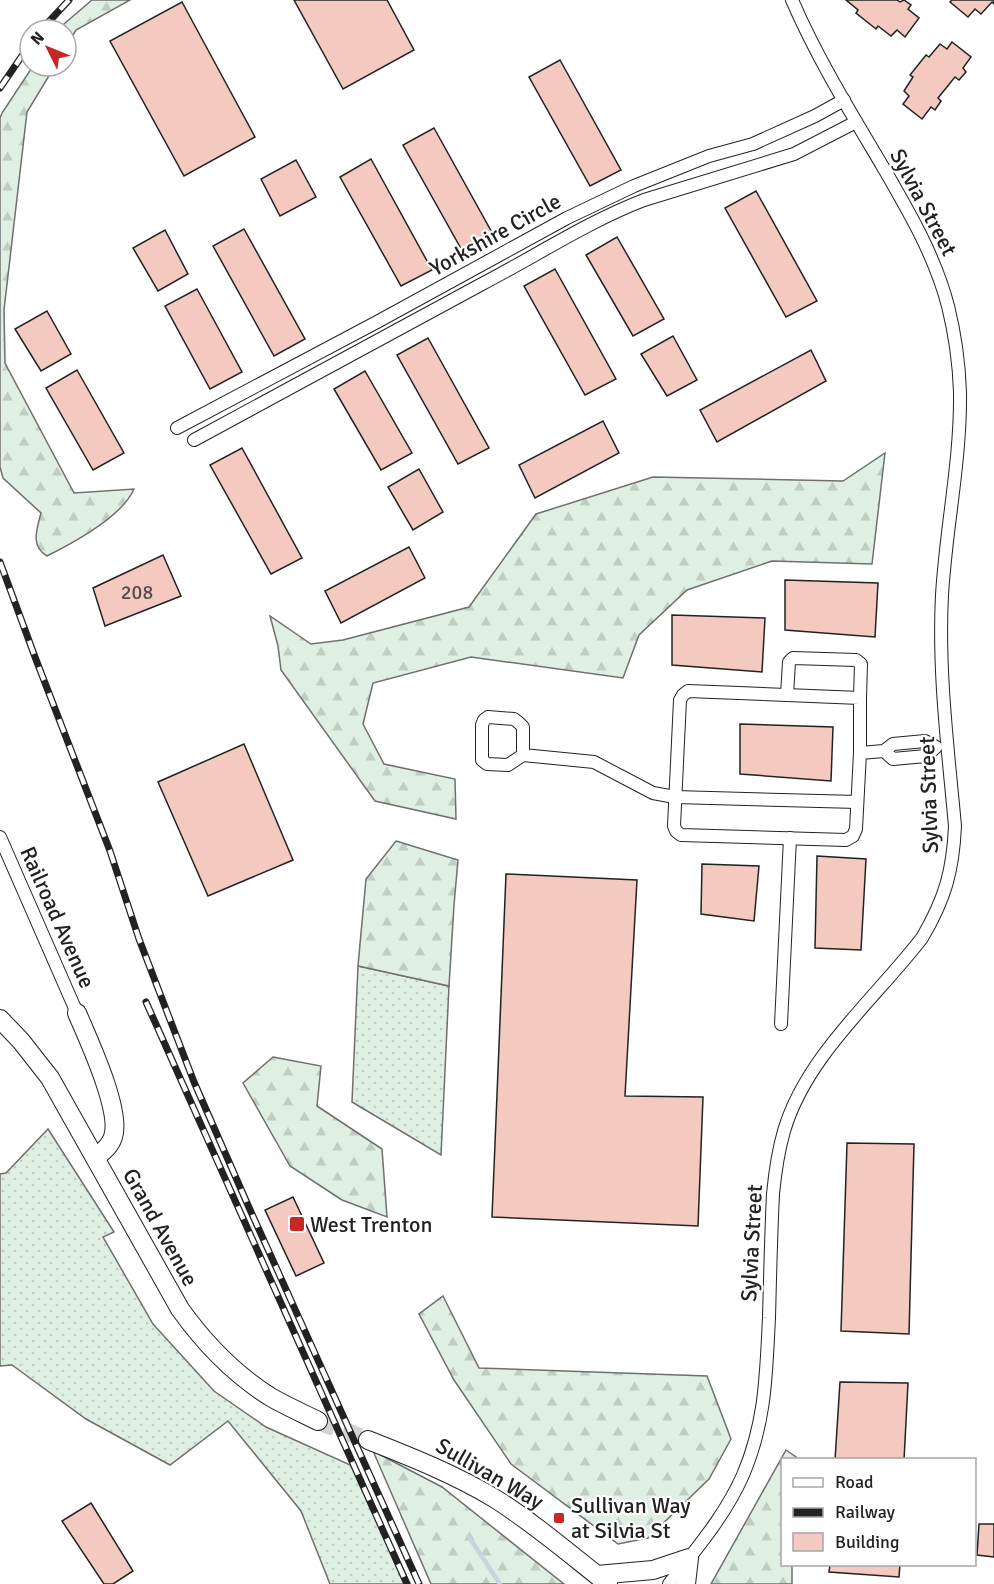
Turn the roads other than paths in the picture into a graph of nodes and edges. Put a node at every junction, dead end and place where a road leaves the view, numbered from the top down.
1 (792, 0) edge
2 (844, 100) junction
3 (856, 122) junction
4 (177, 428) dead end
5 (194, 440) dead end
6 (787, 695) junction
7 (860, 698) junction
8 (942, 746) junction
9 (860, 753) junction
10 (524, 755) junction
11 (675, 797) junction
12 (857, 802) junction
13 (0, 837) edge
14 (790, 838) junction
15 (77, 1013) joint
16 (0, 1019) edge
17 (781, 1024) dead end
18 (95, 1158) junction
19 (318, 1421) tunnel mouth
20 (368, 1440) tunnel mouth
21 (689, 1558) junction
22 (603, 1580) edge
23 (669, 1584) edge
24 (686, 1584) edge

1 - 2 street, Sylvia Street
2 - 3 street, Sylvia Street
2 - 4 street, Yorkshire Circle
3 - 5 street, Yorkshire Circle
3 - 8 street, Sylvia Street
6 - 7 street
6 - 7 street
6 - 11 street
7 - 9 street
8 - 9 street
8 - 21 street, Sylvia Street
9 - 12 street
10 - 10 street
10 - 11 street
11 - 12 street
11 - 14 street
12 - 14 street
13 - 15 street, Railroad Avenue
14 - 17 street
15 - 18 main road
16 - 18 main road, Grand Avenue
18 - 19 main road, Grand Avenue
20 - 22 main road, Sullivan Way
21 - 22 main road
21 - 23 street, Sylvia Street
21 - 24 main road

